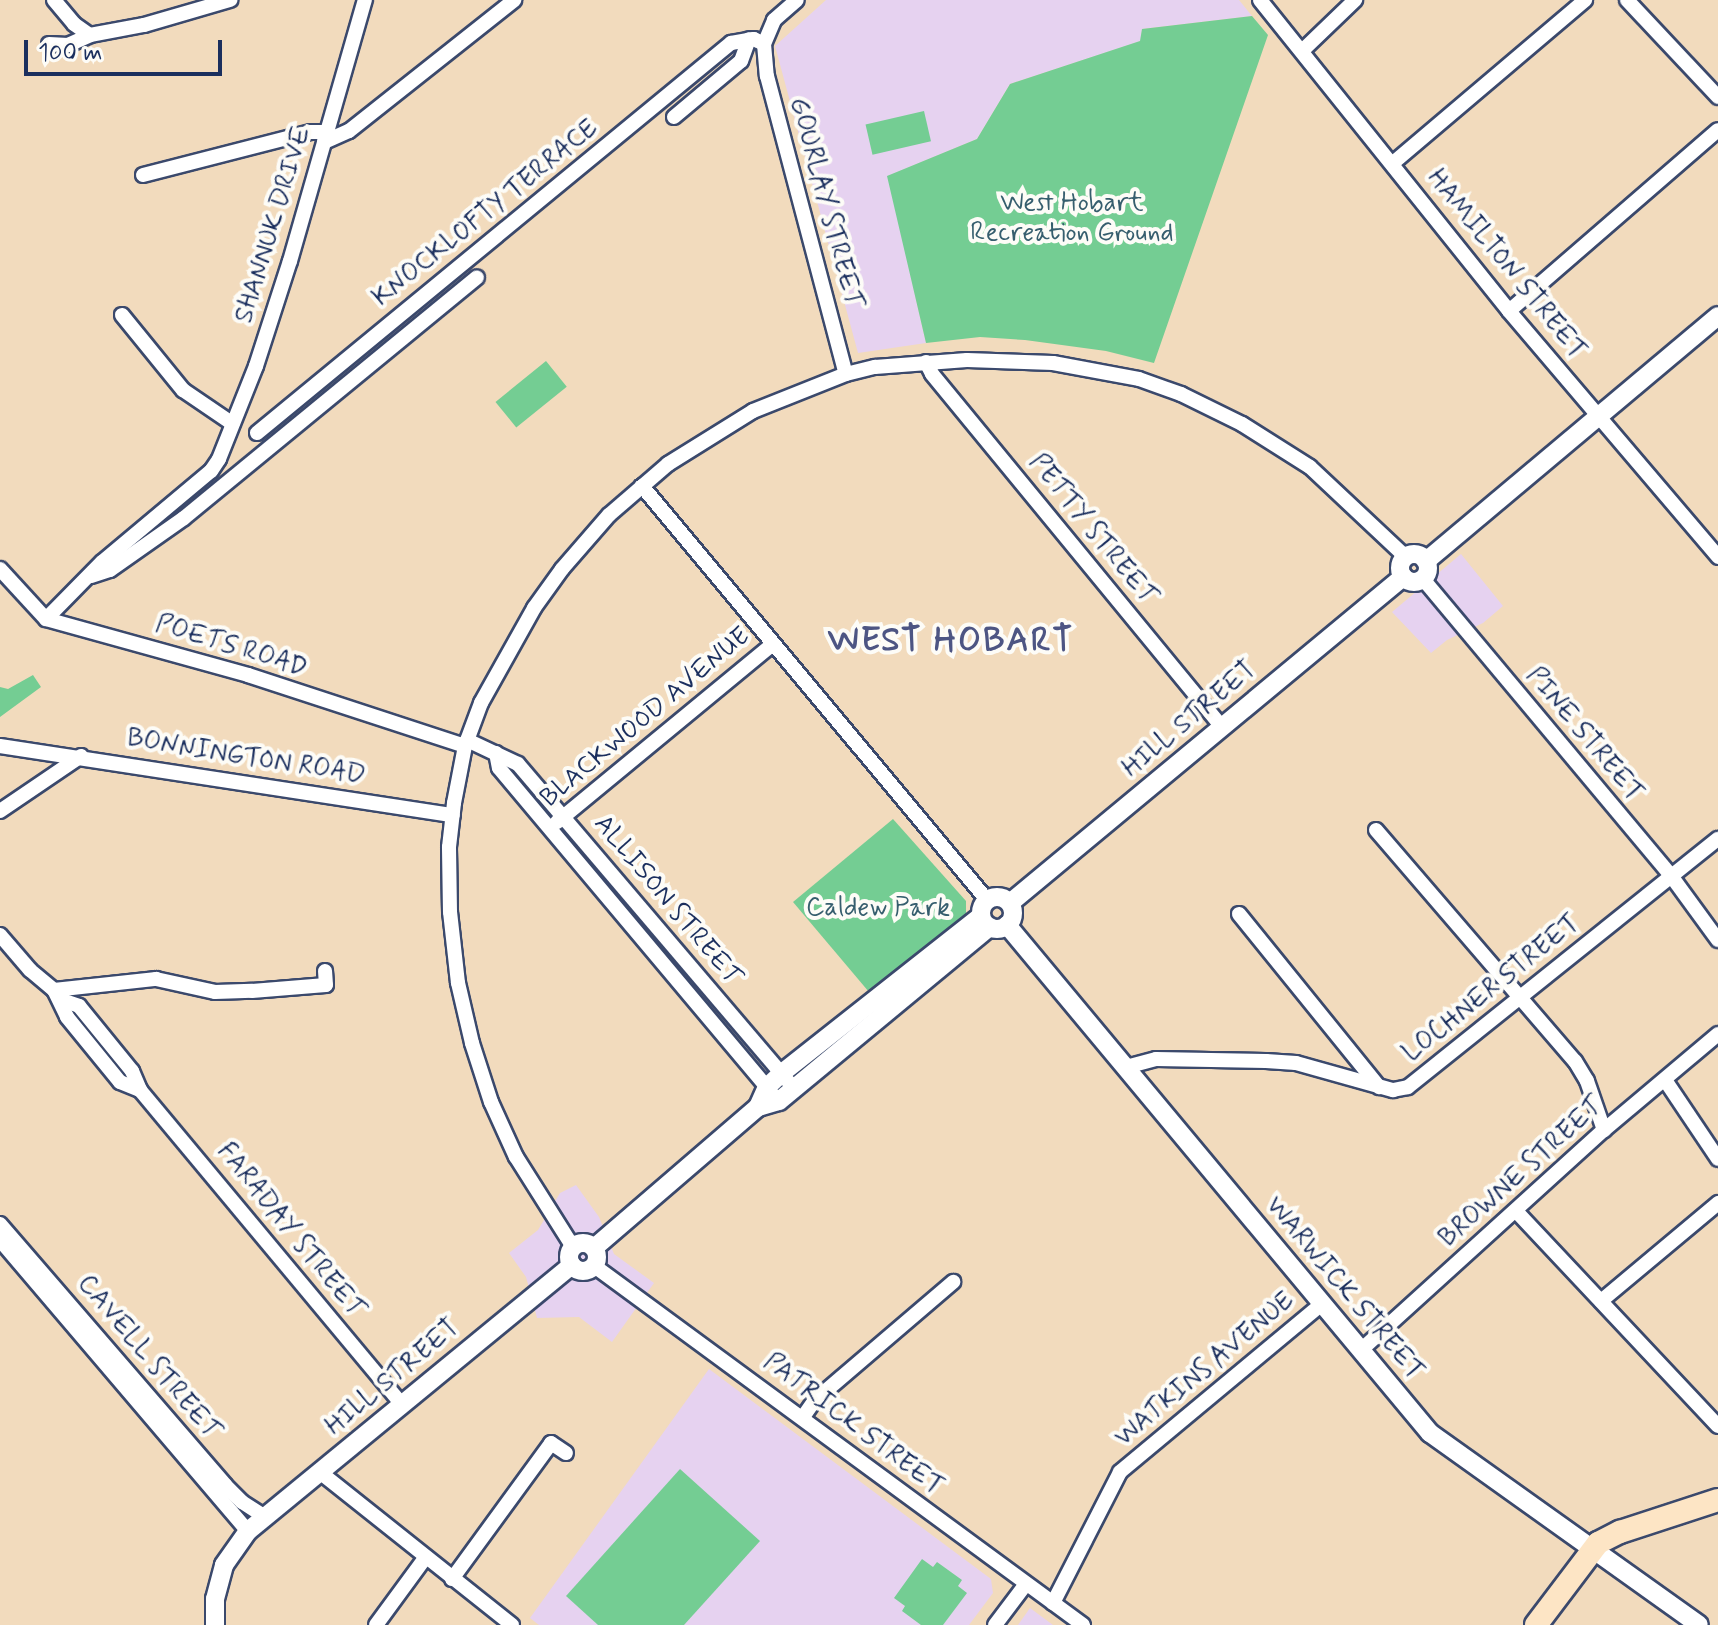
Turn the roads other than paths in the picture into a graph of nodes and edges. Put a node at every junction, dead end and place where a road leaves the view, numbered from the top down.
1 (54, 0) edge
2 (230, 0) edge
3 (365, 0) edge
4 (514, 0) edge
5 (797, 0) edge
6 (1260, 0) edge
7 (1355, 0) edge
8 (1585, 0) edge
9 (1627, 0) edge
10 (90, 35) junction
11 (749, 39) junction
12 (49, 44) dead end
13 (764, 44) junction
14 (1302, 51) junction
15 (1718, 97) edge
16 (674, 117) dead end
17 (1718, 130) edge
18 (325, 137) junction
19 (1393, 163) junction
20 (143, 175) dead end
21 (477, 277) dead end
22 (1509, 311) junction
23 (122, 315) dead end
24 (1718, 316) edge
25 (926, 362) junction
26 (846, 374) junction
27 (1597, 415) junction
28 (233, 424) junction
29 (257, 433) dead end
30 (219, 459) joint
31 (642, 486) junction
32 (1406, 557) junction
33 (1718, 557) edge
34 (0, 569) edge
35 (1424, 570) junction
36 (87, 577) junction
37 (1403, 577) junction
38 (46, 619) junction
39 (773, 644) junction
40 (1222, 727) junction
41 (0, 735) edge
42 (466, 743) junction
43 (0, 746) edge
44 (31, 749) junction
45 (496, 753) junction
46 (81, 756) junction
47 (0, 811) edge
48 (453, 815) junction
49 (565, 817) junction
50 (549, 829) junction
51 (1376, 830) dead end
52 (1718, 839) edge
53 (1672, 877) junction
54 (1239, 914) dead end
55 (991, 917) junction
56 (1712, 926) edge
57 (0, 935) edge
58 (1718, 940) edge
59 (325, 971) dead end
60 (1520, 994) junction
61 (58, 995) junction
62 (1718, 1034) edge
63 (1126, 1067) junction
64 (782, 1073) junction
65 (1665, 1080) junction
66 (1379, 1087) junction
67 (794, 1088) junction
68 (773, 1094) junction
69 (1604, 1130) junction
70 (1718, 1159) edge
71 (1718, 1203) edge
72 (1516, 1211) junction
73 (0, 1224) edge
74 (0, 1240) edge
75 (573, 1256) junction
76 (593, 1257) junction
77 (953, 1282) dead end
78 (1601, 1301) junction
79 (1323, 1303) junction
80 (1361, 1350) junction
81 (402, 1404) junction
82 (803, 1417) junction
83 (1718, 1426) edge
84 (566, 1453) dead end
85 (321, 1473) junction
86 (1718, 1500) edge
87 (265, 1517) junction
88 (248, 1531) junction
89 (1593, 1548) junction
90 (425, 1558) junction
91 (452, 1579) junction
92 (1026, 1584) junction
93 (1053, 1603) junction
94 (215, 1625) edge
95 (376, 1625) edge
96 (512, 1625) edge
97 (995, 1625) edge
98 (1083, 1625) edge
99 (1536, 1625) edge
100 (1699, 1625) edge

1 - 10 street
2 - 10 street
3 - 18 street, SHANNUK DRIVE
4 - 18 street
5 - 13 street
6 - 14 street, HAMILTON STREET
7 - 14 street
8 - 19 street
9 - 15 street
10 - 12 street
11 - 13 street
11 - 16 street
11 - 29 street, KNOCKLOFTY TERRACE
13 - 26 street, GOURLAY STREET
14 - 19 street, HAMILTON STREET
17 - 22 street
18 - 20 street
18 - 28 street, SHANNUK DRIVE
19 - 22 street, HAMILTON STREET
21 - 36 street, KNOCKLOFTY TERRACE
22 - 27 street, HAMILTON STREET
23 - 28 street
24 - 27 street
25 - 26 street
25 - 32 street
25 - 40 street, PETTY STREET
26 - 31 street
27 - 33 street, HAMILTON STREET
27 - 35 street
28 - 30 street, SHANNUK DRIVE
30 - 36 street, KNOCKLOFTY TERRACE
31 - 39 street, WARWICK STREET
31 - 42 street
32 - 35 street
32 - 37 street
34 - 38 street
35 - 37 street
35 - 53 street, PINE STREET
36 - 38 street, KNOCKLOFTY TERRACE
37 - 40 street, HILL STREET
38 - 42 street, POETS ROAD
39 - 49 street, BLACKWOOD AVENUE
39 - 55 street, WARWICK STREET
40 - 55 street, HILL STREET
41 - 44 street, BONNINGTON ROAD
42 - 45 street, ALLISON STREET
42 - 48 street
43 - 44 street, BONNINGTON ROAD
44 - 46 street, BONNINGTON ROAD
45 - 49 street, ALLISON STREET
45 - 50 street, ALLISON STREET
46 - 47 street
46 - 48 street, BONNINGTON ROAD
48 - 75 street
49 - 50 street, BLACKWOOD AVENUE
49 - 64 street, ALLISON STREET
50 - 68 street, ALLISON STREET
51 - 60 street
52 - 53 street, LOCHNER STREET
53 - 56 street, PINE STREET
53 - 60 street, LOCHNER STREET
54 - 66 street
55 - 63 street, WARWICK STREET
55 - 64 street
55 - 67 street
56 - 58 street, PINE STREET
57 - 61 street, FARADAY STREET
59 - 61 street
60 - 66 street, LOCHNER STREET
60 - 69 street
61 - 81 street, FARADAY STREET
62 - 65 street, BROWNE STREET
63 - 66 street, LOCHNER STREET
63 - 79 street, WARWICK STREET
64 - 67 street, ALLISON STREET
64 - 68 street
65 - 69 street, BROWNE STREET
65 - 70 street
67 - 68 street
68 - 76 street
69 - 72 street, BROWNE STREET
71 - 78 street
72 - 78 street
72 - 80 street, BROWNE STREET
73 - 87 street, CAVELL STREET
74 - 88 street, CAVELL STREET
75 - 76 street
75 - 81 street, HILL STREET
76 - 82 street, PATRICK STREET
77 - 82 street
78 - 83 street
79 - 80 street, WARWICK STREET
79 - 93 street, WATKINS AVENUE
80 - 89 street, WARWICK STREET
81 - 85 street, HILL STREET
82 - 92 street, PATRICK STREET
84 - 91 street
85 - 87 street, HILL STREET
85 - 90 street
86 - 89 main road
87 - 88 street, HILL STREET
88 - 94 street, HILL STREET
89 - 99 main road
89 - 100 street, WARWICK STREET
90 - 91 street
90 - 95 street
91 - 96 street
92 - 93 street, PATRICK STREET
92 - 97 street
93 - 98 street, PATRICK STREET

